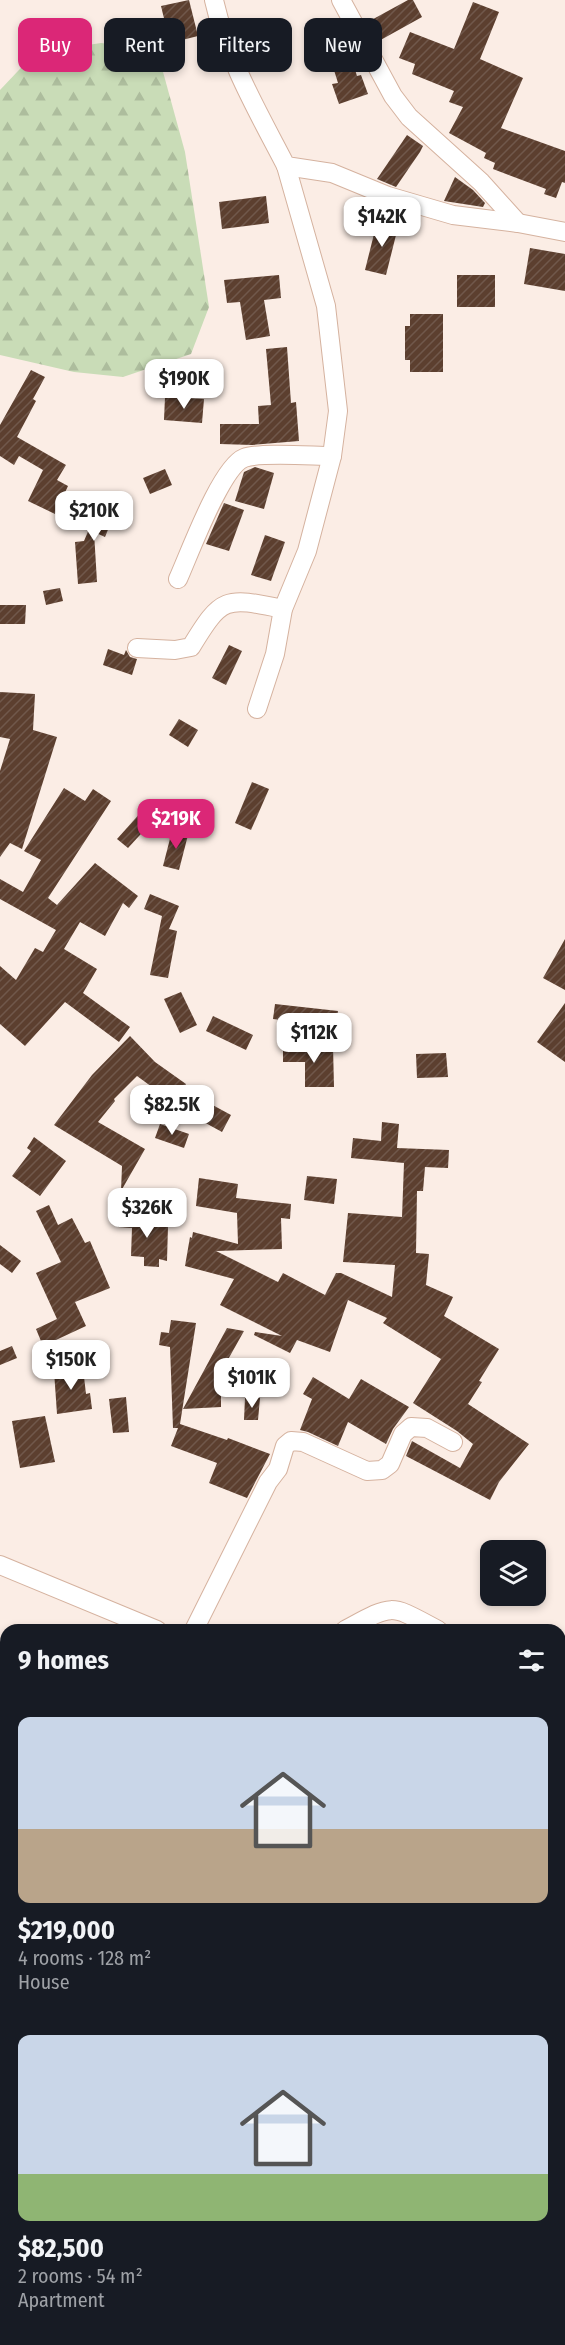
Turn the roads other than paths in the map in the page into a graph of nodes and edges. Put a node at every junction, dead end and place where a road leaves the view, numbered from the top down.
1 (214, 0) edge
2 (341, 0) edge
3 (286, 166) junction
4 (518, 223) junction
5 (565, 232) edge
6 (332, 456) junction
7 (178, 579) dead end
8 (283, 609) junction
9 (137, 648) dead end
10 (257, 709) dead end
11 (453, 1442) dead end
12 (0, 1565) edge
13 (143, 1624) edge
14 (197, 1624) edge
15 (357, 1624) edge
16 (427, 1624) edge

1 - 3 street
2 - 4 street
3 - 4 street
3 - 6 street
4 - 5 street
6 - 7 street
6 - 8 street
8 - 9 street
8 - 10 street
11 - 14 street
12 - 13 street
15 - 16 street

